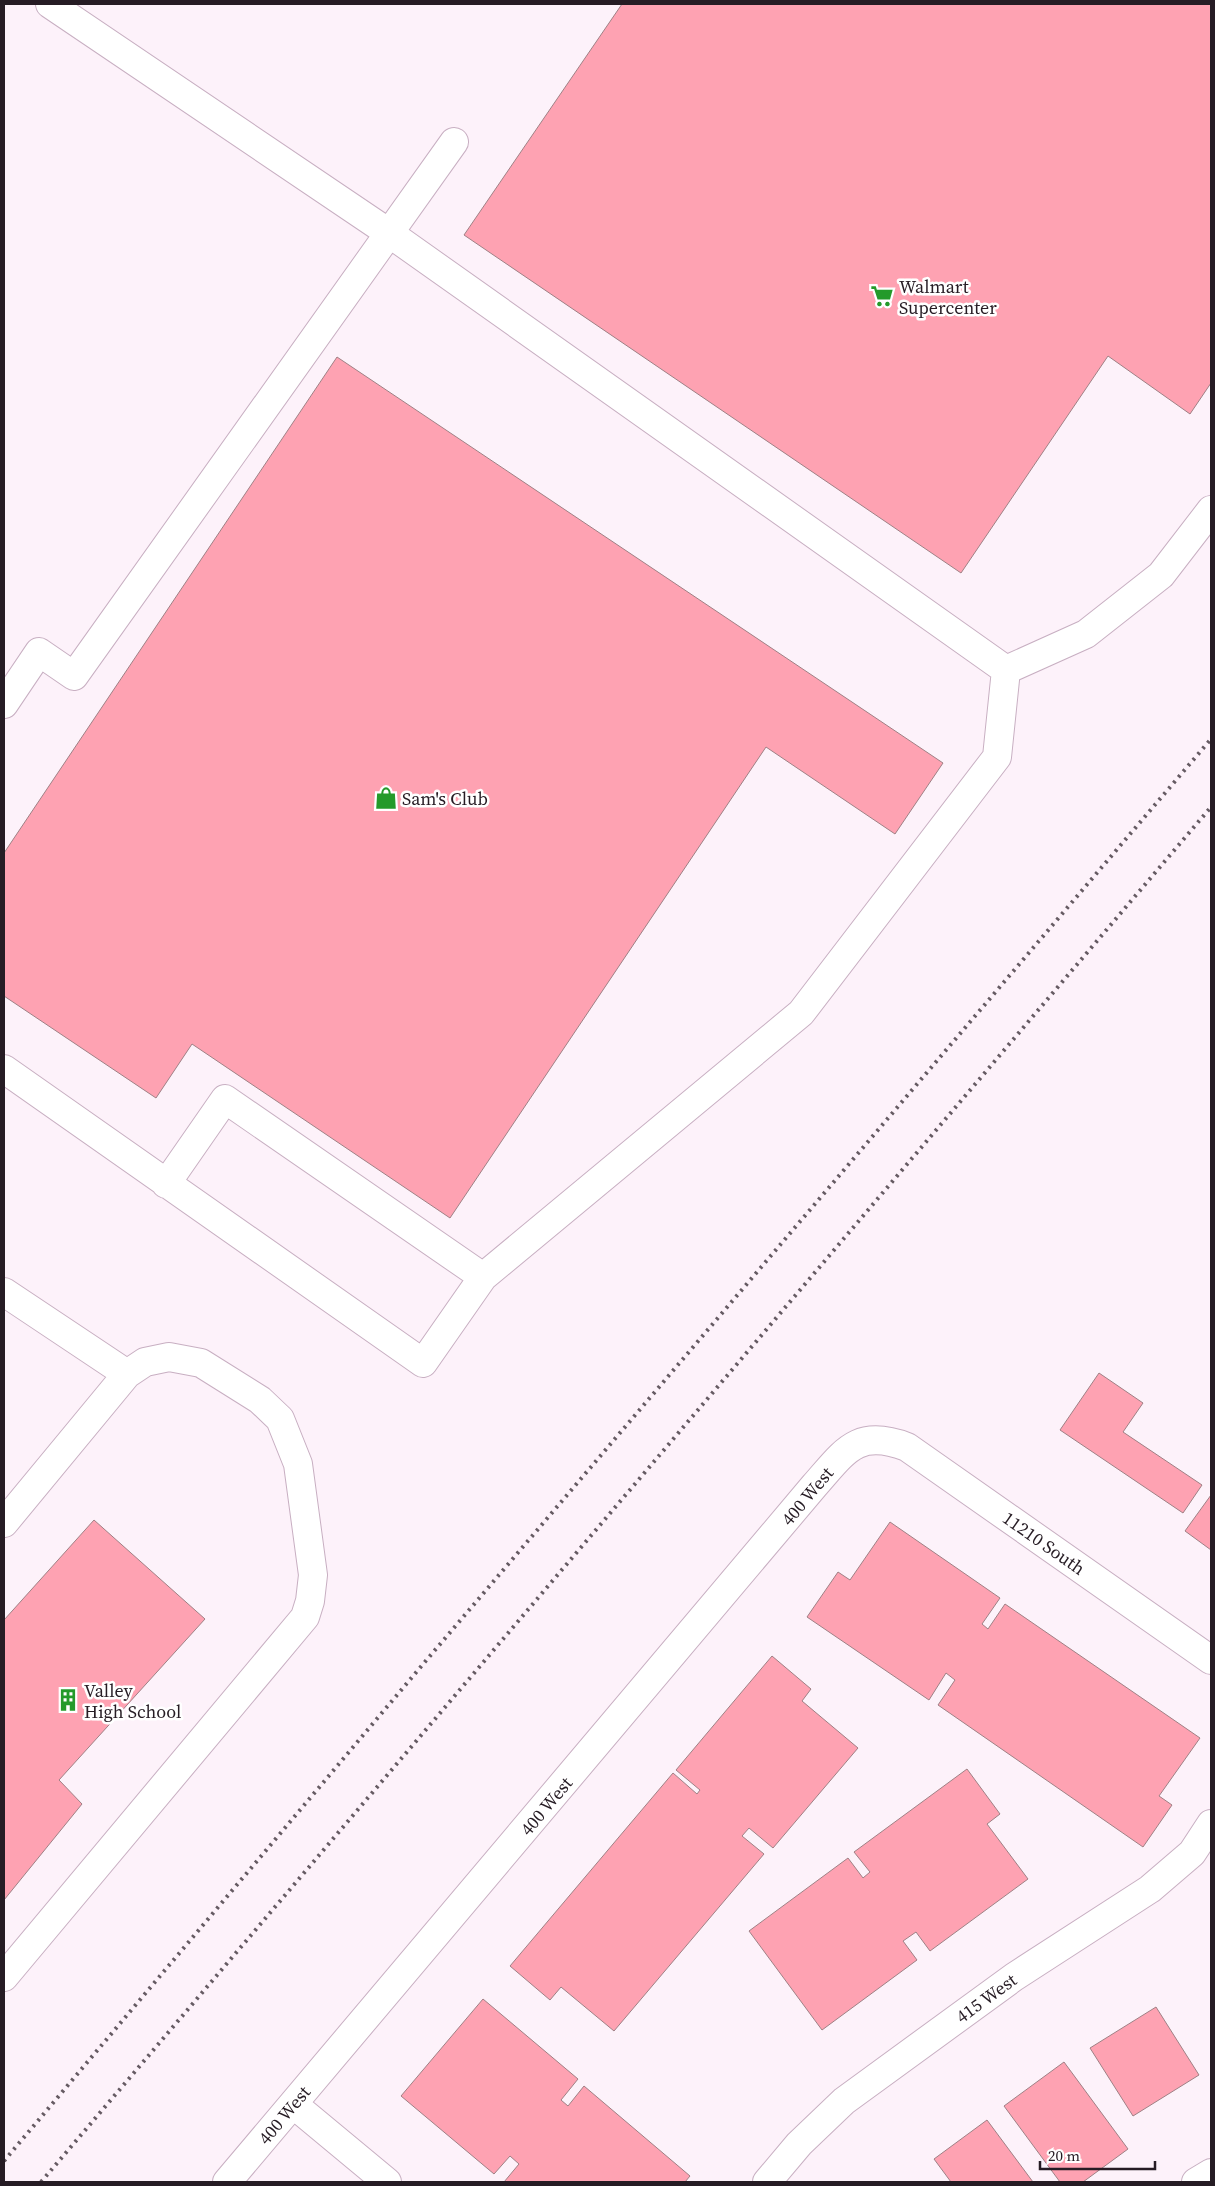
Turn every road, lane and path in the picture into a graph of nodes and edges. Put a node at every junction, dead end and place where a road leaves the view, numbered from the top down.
1 (50, 4) edge
2 (454, 142) dead end
3 (389, 233) junction
4 (1211, 510) edge
5 (1006, 670) junction
6 (4, 704) edge
7 (4, 1069) edge
8 (166, 1184) junction
9 (483, 1277) junction
10 (4, 1292) edge
11 (127, 1374) junction
12 (872, 1440) joint
13 (4, 1522) edge
14 (1211, 1660) edge
15 (1211, 1824) edge
16 (4, 1977) edge
17 (293, 2104) junction
18 (1211, 2173) edge
19 (227, 2182) edge
20 (386, 2182) edge
21 (768, 2182) edge
22 (1196, 2182) edge

1 - 3 street
2 - 3 street
3 - 5 street
3 - 6 street
4 - 5 street
5 - 9 street
7 - 8 street
8 - 9 street
8 - 9 street
10 - 11 street
11 - 13 street
11 - 16 street
12 - 14 street, 11210 South
12 - 17 street, 400 West
15 - 21 street, 415 West
17 - 19 street, 400 West
17 - 20 street
18 - 22 street

